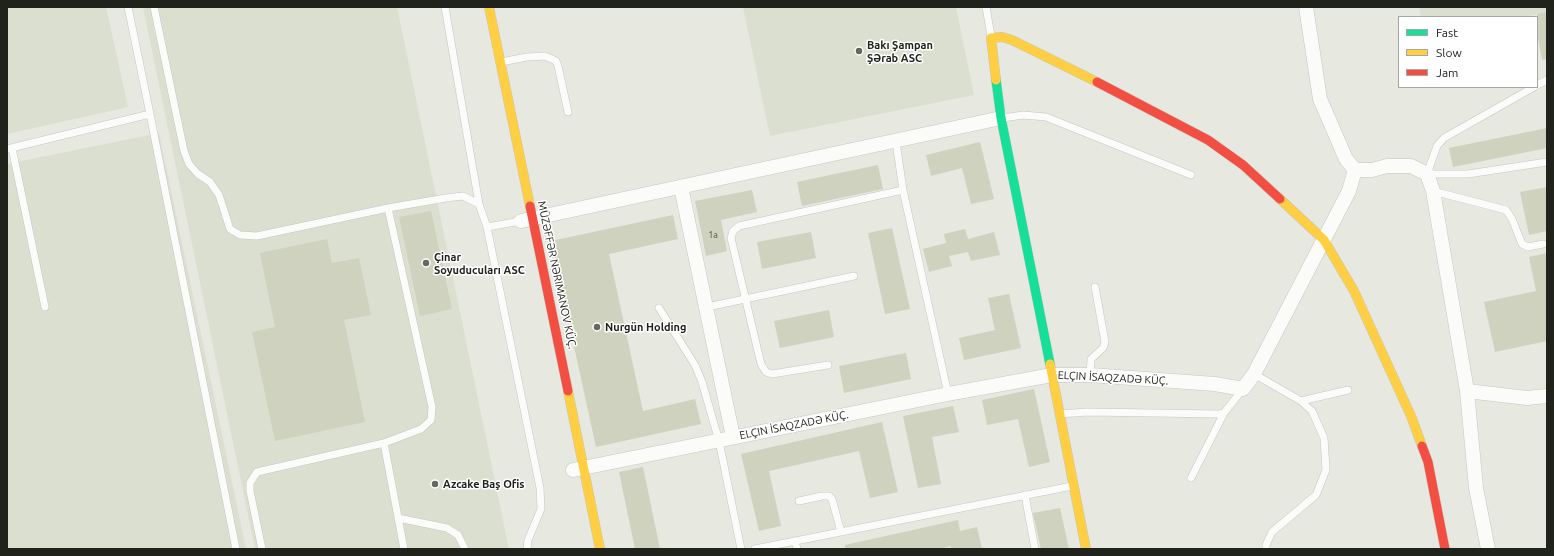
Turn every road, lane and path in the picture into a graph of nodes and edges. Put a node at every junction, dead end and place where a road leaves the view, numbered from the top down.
1 (128, 7) edge
2 (154, 7) edge
3 (445, 7) edge
4 (489, 7) edge
5 (986, 7) edge
6 (1306, 7) edge
7 (991, 38) junction
8 (501, 62) junction
9 (1547, 80) edge
10 (1538, 84) edge
11 (1532, 88) edge
12 (568, 112) dead end
13 (150, 114) junction
14 (1001, 118) junction
15 (896, 142) junction
16 (9, 148) edge
17 (1547, 162) edge
18 (1355, 170) junction
19 (1427, 174) junction
20 (1191, 175) dead end
21 (681, 187) junction
22 (903, 190) junction
23 (1433, 191) junction
24 (479, 204) junction
25 (388, 208) junction
26 (525, 221) junction
27 (487, 227) junction
28 (1324, 240) junction
29 (1543, 244) dead end
30 (854, 276) dead end
31 (1095, 287) dead end
32 (746, 300) junction
33 (45, 307) dead end
34 (707, 307) junction
35 (659, 308) dead end
36 (828, 365) dead end
37 (1254, 374) junction
38 (1052, 375) junction
39 (1090, 375) junction
40 (1243, 389) junction
41 (1348, 390) dead end
42 (1467, 391) junction
43 (948, 394) junction
44 (1547, 396) edge
45 (1301, 401) junction
46 (1224, 413) junction
47 (1060, 414) junction
48 (733, 438) junction
49 (719, 440) junction
50 (384, 443) junction
51 (575, 469) junction
52 (1190, 478) dead end
53 (1073, 486) junction
54 (1025, 495) junction
55 (799, 501) dead end
56 (398, 518) junction
57 (841, 532) junction
58 (796, 541) junction
59 (236, 549) edge
60 (262, 549) edge
61 (404, 549) edge
62 (464, 549) edge
63 (527, 549) edge
64 (600, 549) edge
65 (741, 549) edge
66 (755, 549) edge
67 (797, 549) edge
68 (1035, 549) edge
69 (1086, 549) edge
70 (1266, 549) edge
71 (1445, 549) edge
72 (1488, 549) edge

1 - 13 lane
2 - 25 lane
3 - 24 lane
4 - 8 street, MÜZƏFFƏR NƏRIMANOV KÜÇ.
5 - 7 lane
6 - 18 street
7 - 14 street
7 - 28 street
8 - 12 lane
8 - 26 street, MÜZƏFFƏR NƏRIMANOV KÜÇ.
9 - 10 lane
11 - 19 lane
13 - 16 lane
13 - 59 lane
14 - 15 street
14 - 20 lane
14 - 38 street
15 - 21 street
15 - 22 lane
16 - 33 lane
17 - 19 lane
18 - 19 street
18 - 28 street
19 - 23 street
21 - 26 street
21 - 34 street
22 - 32 lane
22 - 43 lane
23 - 29 lane
23 - 42 street
24 - 25 lane
24 - 27 lane
25 - 50 lane
26 - 27 lane
26 - 51 street, MÜZƏFFƏR NƏRIMANOV KÜÇ.
27 - 63 lane
28 - 37 street
28 - 71 street
30 - 32 lane
31 - 39 lane
32 - 34 lane
32 - 36 lane
34 - 48 street
35 - 49 lane
37 - 40 street
37 - 45 lane
38 - 39 street, ELÇIN İSAQZADƏ KÜÇ.
38 - 43 street, ELÇIN İSAQZADƏ KÜÇ.
38 - 47 street
39 - 40 street, ELÇIN İSAQZADƏ KÜÇ.
40 - 46 lane
41 - 45 lane
42 - 44 street
42 - 72 street
43 - 48 street, ELÇIN İSAQZADƏ KÜÇ.
45 - 70 lane
46 - 47 lane
46 - 52 lane
47 - 53 street
48 - 49 street, ELÇIN İSAQZADƏ KÜÇ.
49 - 51 street, ELÇIN İSAQZADƏ KÜÇ.
49 - 65 lane
50 - 56 lane
50 - 60 lane
51 - 64 street, MÜZƏFFƏR NƏRIMANOV KÜÇ.
53 - 54 lane
53 - 69 street
54 - 57 lane
54 - 68 lane
55 - 57 lane
56 - 61 lane
56 - 62 lane
57 - 58 lane
58 - 66 lane
58 - 67 lane

